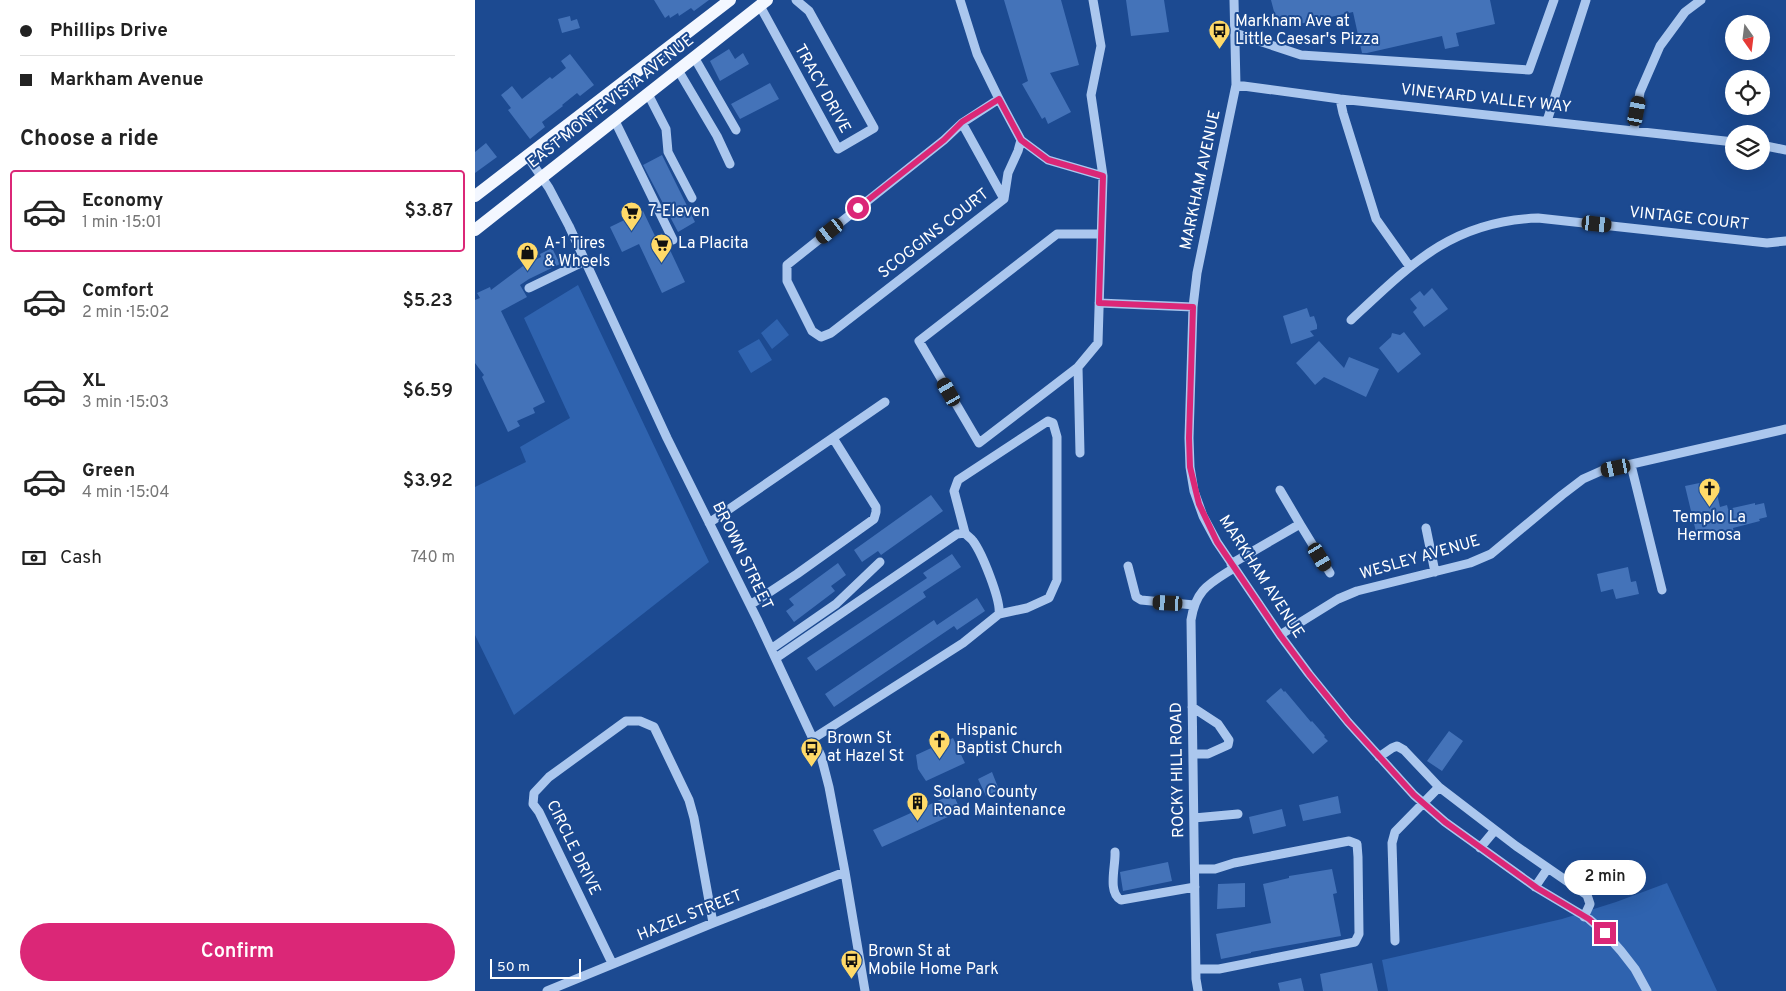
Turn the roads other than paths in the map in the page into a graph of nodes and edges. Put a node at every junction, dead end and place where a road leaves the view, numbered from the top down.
1 (730, 0) edge
2 (796, 0) edge
3 (960, 0) edge
4 (1093, 0) edge
5 (1234, 0) edge
6 (1553, 0) edge
7 (1586, 0) edge
8 (1701, 0) edge
9 (763, 3) edge
10 (1235, 34) junction
11 (694, 57) junction
12 (678, 70) junction
13 (1236, 85) junction
14 (648, 94) junction
15 (1340, 98) junction
16 (999, 99) junction
17 (615, 121) junction
18 (1547, 121) junction
19 (962, 122) junction
20 (736, 130) dead end
21 (1634, 130) junction
22 (1021, 140) junction
23 (1725, 141) edge
24 (1770, 147) edge
25 (1786, 150) edge
26 (528, 157) junction
27 (730, 164) dead end
28 (1103, 176) junction
29 (542, 177) junction
30 (475, 196) edge
31 (692, 198) dead end
32 (1004, 199) junction
33 (475, 230) edge
34 (1101, 234) junction
35 (673, 240) dead end
36 (1786, 241) edge
37 (585, 261) junction
38 (1410, 267) junction
39 (529, 288) dead end
40 (1099, 303) junction
41 (1193, 307) junction
42 (1351, 320) dead end
43 (1078, 367) junction
44 (885, 402) dead end
45 (1786, 429) edge
46 (833, 438) junction
47 (1080, 452) dead end
48 (1631, 465) junction
49 (1280, 490) dead end
50 (709, 523) junction
51 (1300, 524) junction
52 (1426, 528) dead end
53 (965, 533) junction
54 (880, 562) dead end
55 (1128, 566) dead end
56 (1233, 566) junction
57 (1435, 572) junction
58 (1330, 573) dead end
59 (1661, 590) dead end
60 (750, 605) junction
61 (1194, 605) junction
62 (999, 614) junction
63 (1280, 635) junction
64 (771, 649) junction
65 (776, 658) junction
66 (1193, 707) junction
67 (813, 738) junction
68 (1193, 754) junction
69 (1379, 757) junction
70 (1439, 787) junction
71 (1423, 803) junction
72 (1238, 814) dead end
73 (1194, 818) junction
74 (1495, 830) junction
75 (1481, 848) junction
76 (1115, 852) dead end
77 (1548, 868) junction
78 (1195, 869) junction
79 (845, 872) junction
80 (1195, 887) junction
81 (1535, 887) junction
82 (1584, 917) junction
83 (713, 923) junction
84 (1395, 941) dead end
85 (612, 963) junction
86 (1196, 969) junction
87 (862, 990) edge
88 (547, 991) edge
89 (1198, 991) edge
90 (1647, 991) edge

1 - 26 main road, EAST MONTE VISTA AVENUE
2 - 9 street, TRACY DRIVE
3 - 16 street
4 - 28 street
5 - 10 street, MARKHAM AVENUE
6 - 10 street
7 - 18 street
8 - 21 street
9 - 11 main road, EAST MONTE VISTA AVENUE
10 - 13 street, MARKHAM AVENUE
11 - 12 main road, EAST MONTE VISTA AVENUE
11 - 20 street
12 - 14 main road, EAST MONTE VISTA AVENUE
12 - 27 street
13 - 15 street, VINEYARD VALLEY WAY
13 - 41 street, MARKHAM AVENUE
14 - 17 main road, EAST MONTE VISTA AVENUE
14 - 31 street
15 - 18 street, VINEYARD VALLEY WAY
15 - 38 street
16 - 19 street
16 - 22 street
17 - 29 main road, EAST MONTE VISTA AVENUE
17 - 35 street
18 - 21 street, VINEYARD VALLEY WAY
19 - 32 street
19 - 32 street, SCOGGINS COURT
21 - 23 street, VINEYARD VALLEY WAY
22 - 28 street
22 - 32 street, SCOGGINS COURT
24 - 25 street
26 - 29 street, BROWN STREET
26 - 30 main road, EAST MONTE VISTA AVENUE
28 - 34 street
29 - 33 main road, EAST MONTE VISTA AVENUE
29 - 37 street, BROWN STREET
34 - 40 street
34 - 43 street
36 - 38 street, VINTAGE COURT
37 - 39 street
37 - 50 street, BROWN STREET
38 - 42 street, VINTAGE COURT
40 - 41 street
40 - 43 street
41 - 56 street, MARKHAM AVENUE
43 - 47 street
44 - 46 street
45 - 48 street, WESLEY AVENUE
46 - 50 street
46 - 60 street
48 - 57 street, WESLEY AVENUE
48 - 59 street
49 - 51 street
50 - 60 street, BROWN STREET
51 - 56 street, ROCKY HILL ROAD
51 - 58 street
52 - 57 street
53 - 62 street
53 - 62 street
53 - 65 street
54 - 64 street
55 - 61 street
56 - 61 street, ROCKY HILL ROAD
56 - 63 street, MARKHAM AVENUE
57 - 63 street, WESLEY AVENUE
60 - 64 street, BROWN STREET
61 - 66 street, ROCKY HILL ROAD
62 - 67 street
63 - 69 street, MARKHAM AVENUE
64 - 65 street, BROWN STREET
65 - 67 street, BROWN STREET
66 - 68 street, ROCKY HILL ROAD
66 - 68 street
67 - 79 street, BROWN STREET
68 - 73 street, ROCKY HILL ROAD
69 - 70 street
69 - 71 street, MARKHAM AVENUE
70 - 71 street
70 - 74 street
71 - 75 street, MARKHAM AVENUE
71 - 84 street
72 - 73 street
73 - 78 street, ROCKY HILL ROAD
74 - 75 street
74 - 77 street
75 - 81 street, MARKHAM AVENUE
76 - 80 street
77 - 81 street
77 - 82 street
78 - 80 street, ROCKY HILL ROAD
78 - 86 street
79 - 83 street, HAZEL STREET
79 - 87 street, BROWN STREET
80 - 86 street, ROCKY HILL ROAD
81 - 82 street, MARKHAM AVENUE
82 - 90 street, MARKHAM AVENUE
83 - 85 street, HAZEL STREET
83 - 85 street, CIRCLE DRIVE
85 - 88 street, HAZEL STREET
86 - 89 street, ROCKY HILL ROAD

